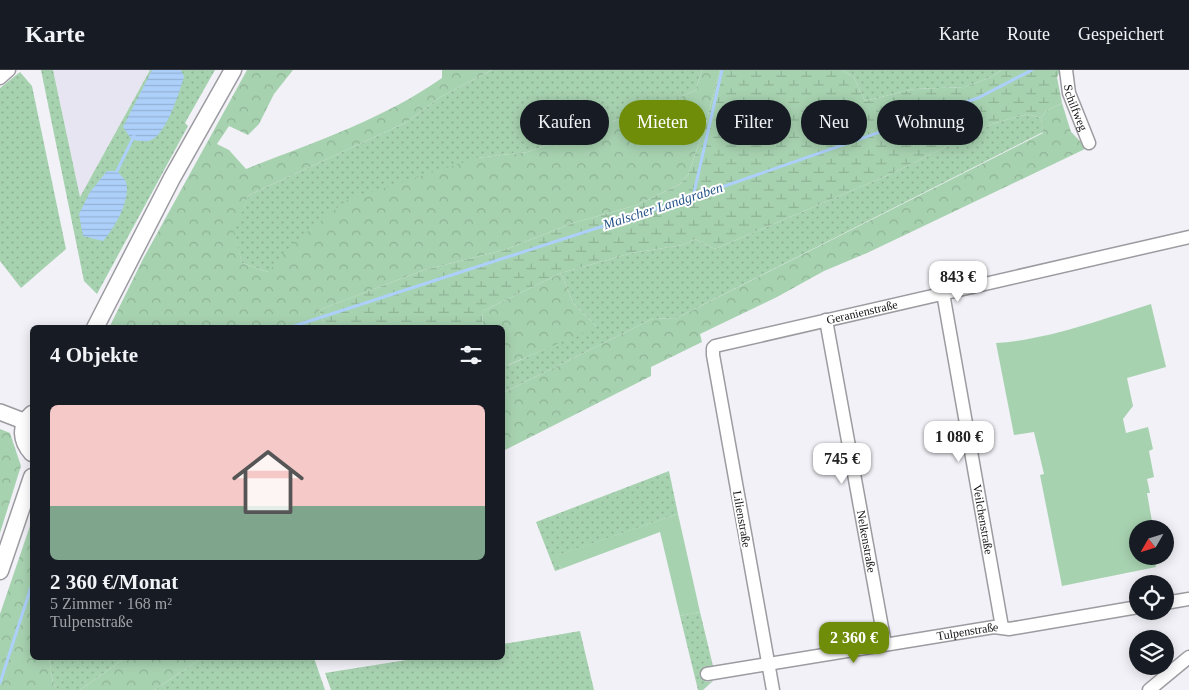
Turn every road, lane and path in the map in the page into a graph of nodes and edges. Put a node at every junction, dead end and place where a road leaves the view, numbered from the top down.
1 (9, 70) edge
2 (233, 70) edge
3 (1066, 70) edge
4 (0, 78) edge
5 (1089, 143) dead end
6 (1189, 237) edge
7 (943, 293) junction
8 (826, 320) junction
9 (97, 325) edge
10 (713, 348) joint
11 (0, 412) edge
12 (29, 418) edge
13 (30, 451) edge
14 (30, 482) edge
15 (0, 571) edge
16 (1189, 599) edge
17 (1174, 602) edge
18 (1129, 609) edge
19 (1002, 627) junction
20 (886, 644) junction
21 (1189, 657) edge
22 (769, 665) junction
23 (707, 674) dead end
24 (773, 690) edge
25 (1149, 690) edge

1 - 4 street
2 - 9 main road
3 - 5 street, Schilfweg
6 - 7 street, Geranienstraße
7 - 8 street, Geranienstraße
7 - 19 street, Veilchenstraße
8 - 10 street, Geranienstraße
8 - 20 street, Nelkenstraße
10 - 22 street, Lilienstraße
11 - 12 street
12 - 13 main road
14 - 15 main road
16 - 17 street
18 - 19 street, Tulpenstraße
19 - 20 street, Tulpenstraße
20 - 22 street, Tulpenstraße
21 - 25 street
22 - 23 street, Tulpenstraße
22 - 24 street, Lilienstraße

